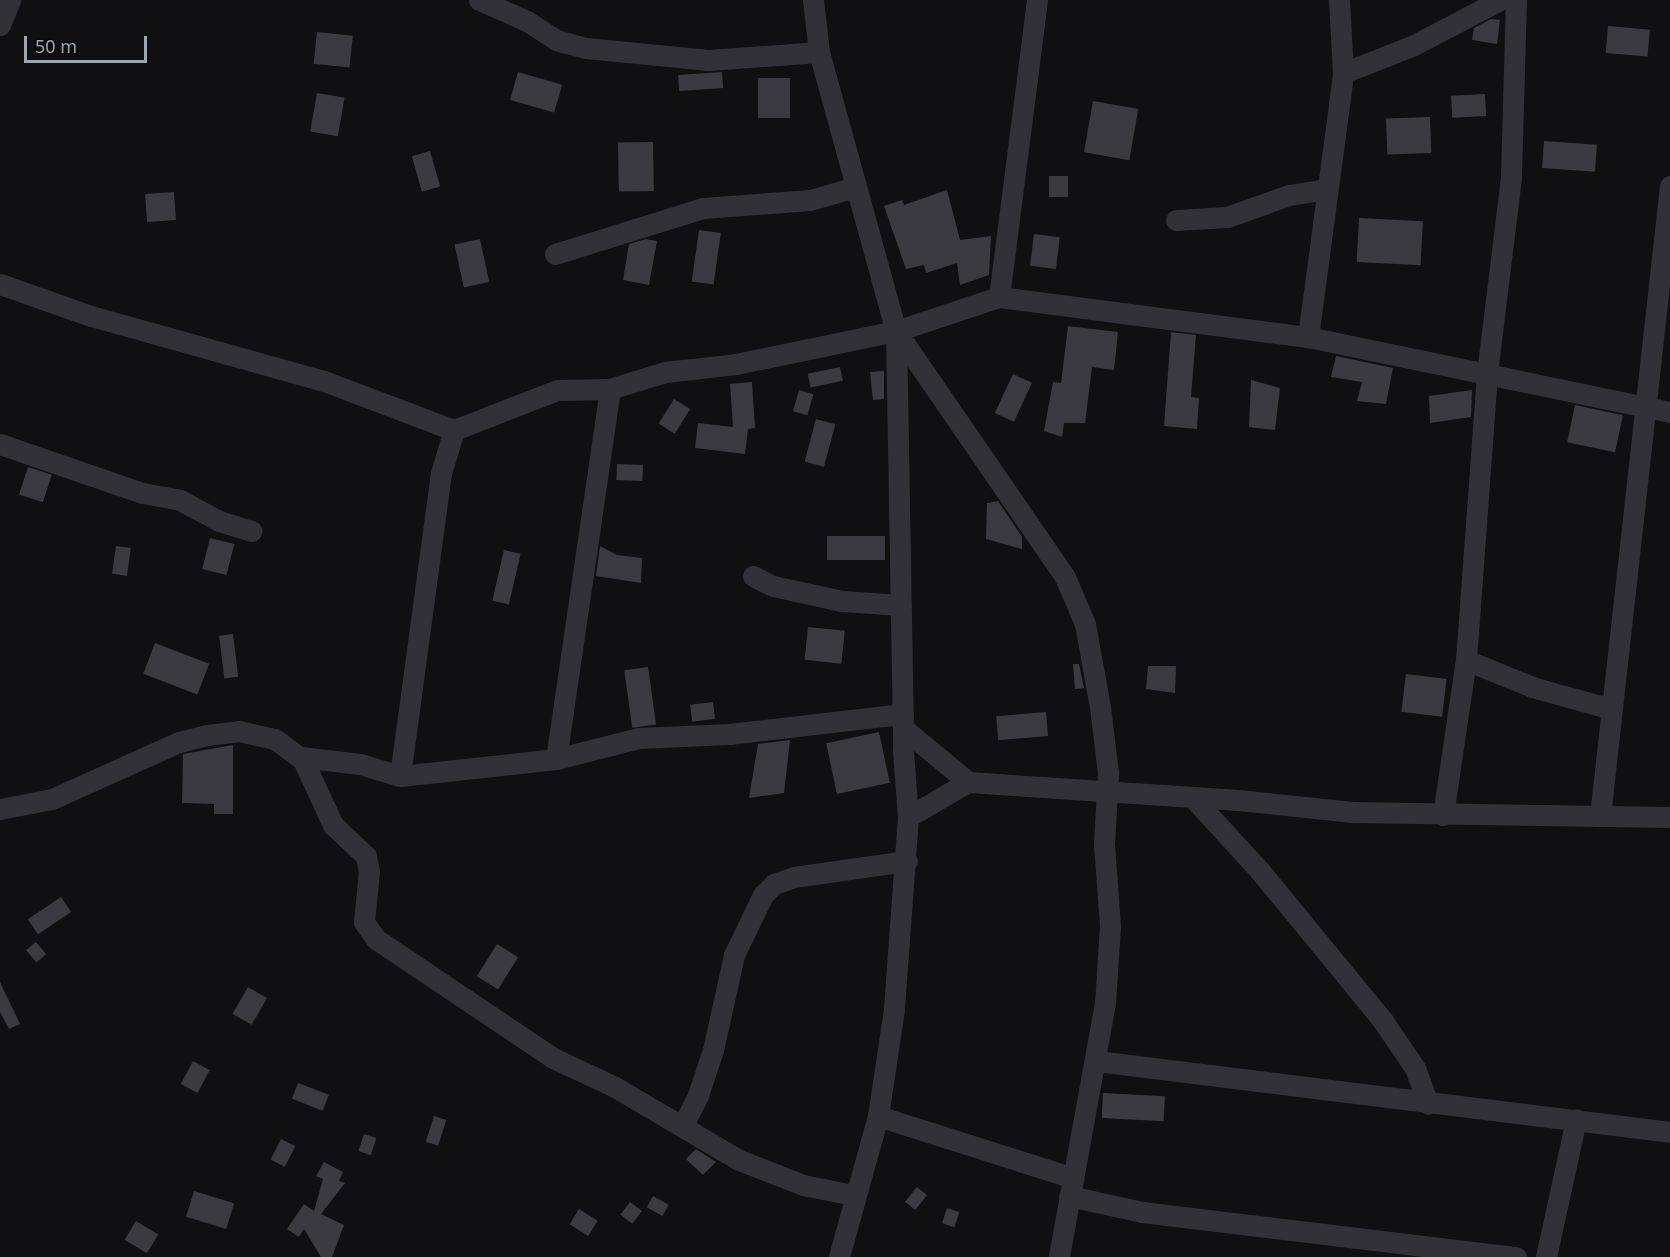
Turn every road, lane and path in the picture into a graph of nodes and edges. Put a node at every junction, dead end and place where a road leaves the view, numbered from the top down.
1 (10, 0) edge
2 (479, 0) edge
3 (813, 0) edge
4 (1037, 0) edge
5 (1339, 0) edge
6 (1500, 0) edge
7 (1516, 0) edge
8 (0, 25) edge
9 (819, 52) junction
10 (1343, 73) junction
11 (1670, 186) edge
12 (856, 187) junction
13 (1327, 189) junction
14 (1176, 220) dead end
15 (555, 254) dead end
16 (0, 284) edge
17 (999, 297) junction
18 (896, 331) junction
19 (1308, 338) junction
20 (1487, 373) junction
21 (610, 389) junction
22 (1647, 404) junction
23 (1670, 412) edge
24 (454, 430) junction
25 (0, 444) edge
26 (251, 531) dead end
27 (753, 576) dead end
28 (901, 605) junction
29 (1466, 660) junction
30 (1612, 708) junction
31 (903, 721) junction
32 (301, 757) junction
33 (556, 759) junction
34 (400, 776) junction
35 (968, 782) junction
36 (1106, 794) junction
37 (1195, 800) junction
38 (0, 808) edge
39 (1443, 815) junction
40 (1600, 816) junction
41 (909, 817) junction
42 (1670, 817) edge
43 (906, 861) junction
44 (1097, 1061) junction
45 (1428, 1104) junction
46 (878, 1116) junction
47 (1576, 1119) junction
48 (683, 1125) junction
49 (1670, 1132) edge
50 (1071, 1187) junction
51 (853, 1195) junction
52 (839, 1257) edge
53 (1059, 1257) edge
54 (1516, 1257) edge
55 (1546, 1257) edge

1 - 8 street
2 - 9 street
3 - 9 street
4 - 17 street
5 - 10 street
6 - 10 street
7 - 20 street
9 - 12 street
10 - 13 street
11 - 22 street
12 - 15 street
12 - 18 street
13 - 14 street
13 - 19 street
16 - 24 street
17 - 18 street
17 - 19 street
18 - 21 street
18 - 28 street
18 - 36 street
19 - 20 street
20 - 22 street
20 - 29 street
21 - 24 street
21 - 33 street
22 - 23 street
22 - 30 street
24 - 34 street
25 - 26 street
27 - 28 street
28 - 31 street
29 - 30 street
29 - 39 street
30 - 40 street
31 - 33 street
31 - 35 street
31 - 41 street
32 - 34 street
32 - 38 street
32 - 48 street
33 - 34 street
35 - 36 street
35 - 41 street
36 - 37 street
36 - 44 street
37 - 39 street
37 - 45 street
39 - 40 street
40 - 42 street
41 - 43 street
43 - 46 street
43 - 48 street
44 - 45 street
44 - 50 street
45 - 47 street
46 - 50 street
46 - 51 street
47 - 49 street
47 - 55 street
48 - 51 street
50 - 53 street
50 - 54 street
51 - 52 street

